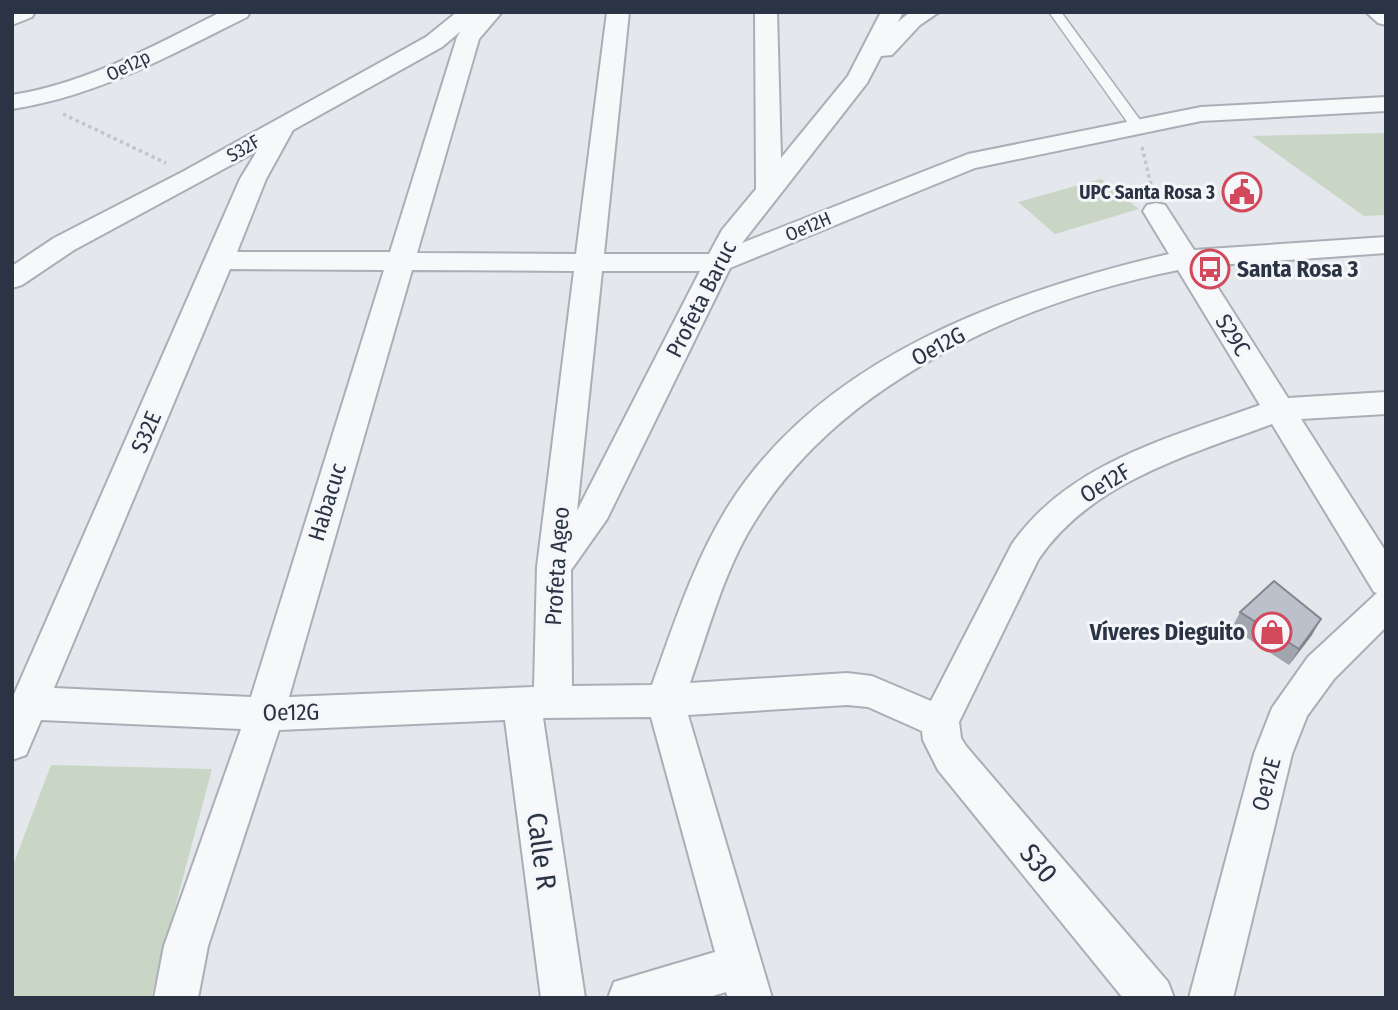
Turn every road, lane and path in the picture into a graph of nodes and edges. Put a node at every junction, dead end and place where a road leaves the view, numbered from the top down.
1 (24, 12) edge
2 (239, 12) edge
3 (471, 12) edge
4 (491, 12) edge
5 (618, 12) edge
6 (766, 12) edge
7 (892, 12) edge
8 (928, 12) edge
9 (1055, 12) edge
10 (1377, 12) edge
11 (12, 18) edge
12 (1386, 18) edge
13 (859, 78) junction
14 (23, 101) edge
15 (1386, 104) edge
16 (285, 123) junction
17 (1138, 127) junction
18 (193, 176) junction
19 (769, 189) junction
20 (1156, 211) joint
21 (1386, 245) edge
22 (220, 260) junction
23 (1185, 260) junction
24 (399, 261) junction
25 (590, 261) junction
26 (718, 263) junction
27 (12, 279) edge
28 (1386, 403) edge
29 (1280, 410) junction
30 (554, 567) junction
31 (1386, 582) edge
32 (1386, 604) edge
33 (665, 701) junction
34 (29, 703) junction
35 (537, 703) junction
36 (264, 714) junction
37 (940, 722) junction
38 (12, 743) edge
39 (746, 982) edge
40 (176, 998) edge
41 (563, 998) edge
42 (630, 998) edge
43 (1152, 998) edge
44 (1211, 998) edge

1 - 11 street
2 - 14 street, Oe12p
3 - 16 street, S32F
4 - 24 street, Habacuc
5 - 25 street, Profeta Ageo
6 - 19 street
7 - 13 street
8 - 13 street
9 - 17 lane
10 - 12 street
13 - 19 street, Profeta Baruc
14 - 18 path
15 - 17 street, Oe12H
16 - 18 street, S32F
16 - 22 street, S32E
17 - 20 path
17 - 26 street, Oe12H
18 - 27 street, S32F
19 - 26 street, Profeta Baruc
20 - 23 street, S29C
21 - 23 street, Oe12G
22 - 24 street, Oe12H
22 - 34 street, S32E
23 - 29 street, S29C
23 - 33 street, Oe12G
24 - 25 street, Oe12H
24 - 36 street, Habacuc
25 - 26 street, Oe12H
25 - 30 street, Profeta Ageo
26 - 30 street, Profeta Baruc
28 - 29 street, Oe12F
29 - 31 street, S29C
29 - 37 street, Oe12F
30 - 35 street, Profeta Ageo
32 - 44 street, Oe12E
33 - 35 street
33 - 37 street
33 - 39 street
34 - 36 street, Oe12G
34 - 38 street, S32E
35 - 36 street, Oe12G
35 - 41 street, Calle R
36 - 40 street, Habacuc
37 - 43 street, S30
39 - 42 street

